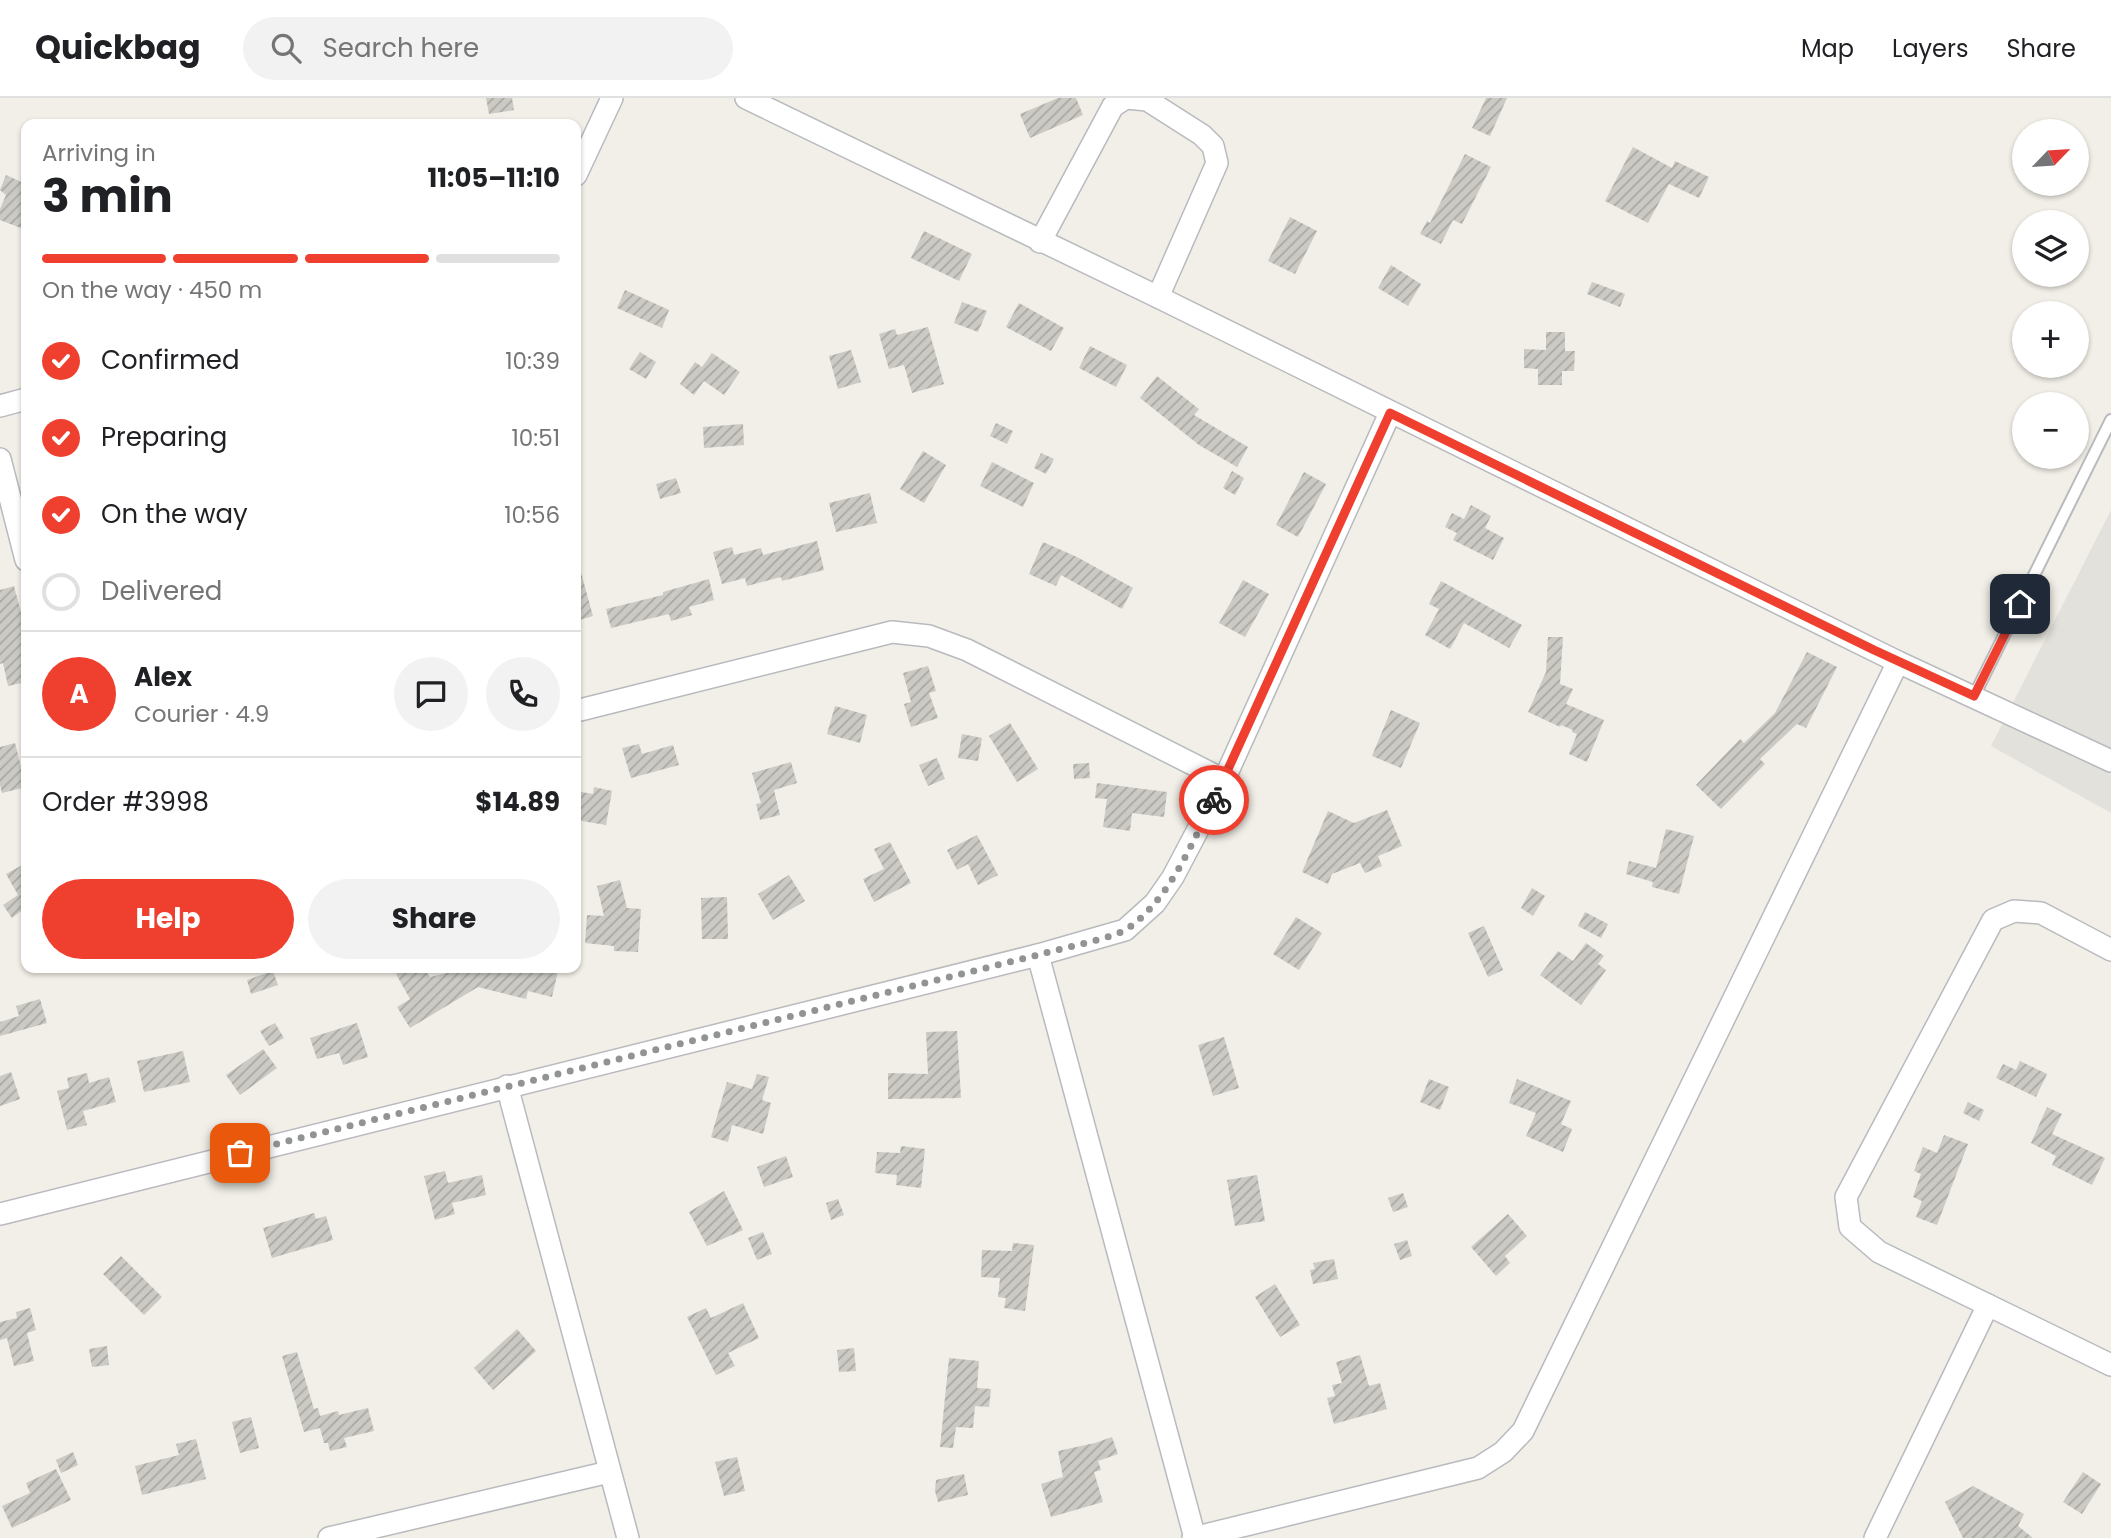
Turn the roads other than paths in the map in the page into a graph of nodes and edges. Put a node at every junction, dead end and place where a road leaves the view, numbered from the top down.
1 (612, 98) edge
2 (746, 98) edge
3 (1126, 98) edge
4 (790, 107) edge
5 (581, 164) edge
6 (1040, 242) junction
7 (1158, 297) junction
8 (21, 400) edge
9 (0, 406) edge
10 (1390, 413) junction
11 (2111, 420) edge
12 (0, 459) edge
13 (21, 541) edge
14 (1898, 662) junction
15 (1974, 696) junction
16 (581, 710) edge
17 (2111, 761) edge
18 (1224, 780) junction
19 (2111, 950) edge
20 (1038, 955) junction
21 (507, 1086) junction
22 (0, 1214) edge
23 (1988, 1306) junction
24 (2111, 1365) edge
25 (609, 1472) junction
26 (328, 1538) edge
27 (628, 1538) edge
28 (1194, 1538) edge
29 (1875, 1538) edge

1 - 5 street
2 - 4 street
3 - 6 street
3 - 7 street
4 - 6 street
6 - 7 street
7 - 10 street
8 - 9 street
10 - 14 street
10 - 18 street
11 - 15 lane
12 - 13 street
14 - 15 street
14 - 28 street
15 - 17 street
16 - 18 street
18 - 20 street
19 - 23 street
20 - 21 street
20 - 28 street
21 - 22 street
21 - 25 street
23 - 24 street
23 - 29 street
25 - 26 street
25 - 27 street

